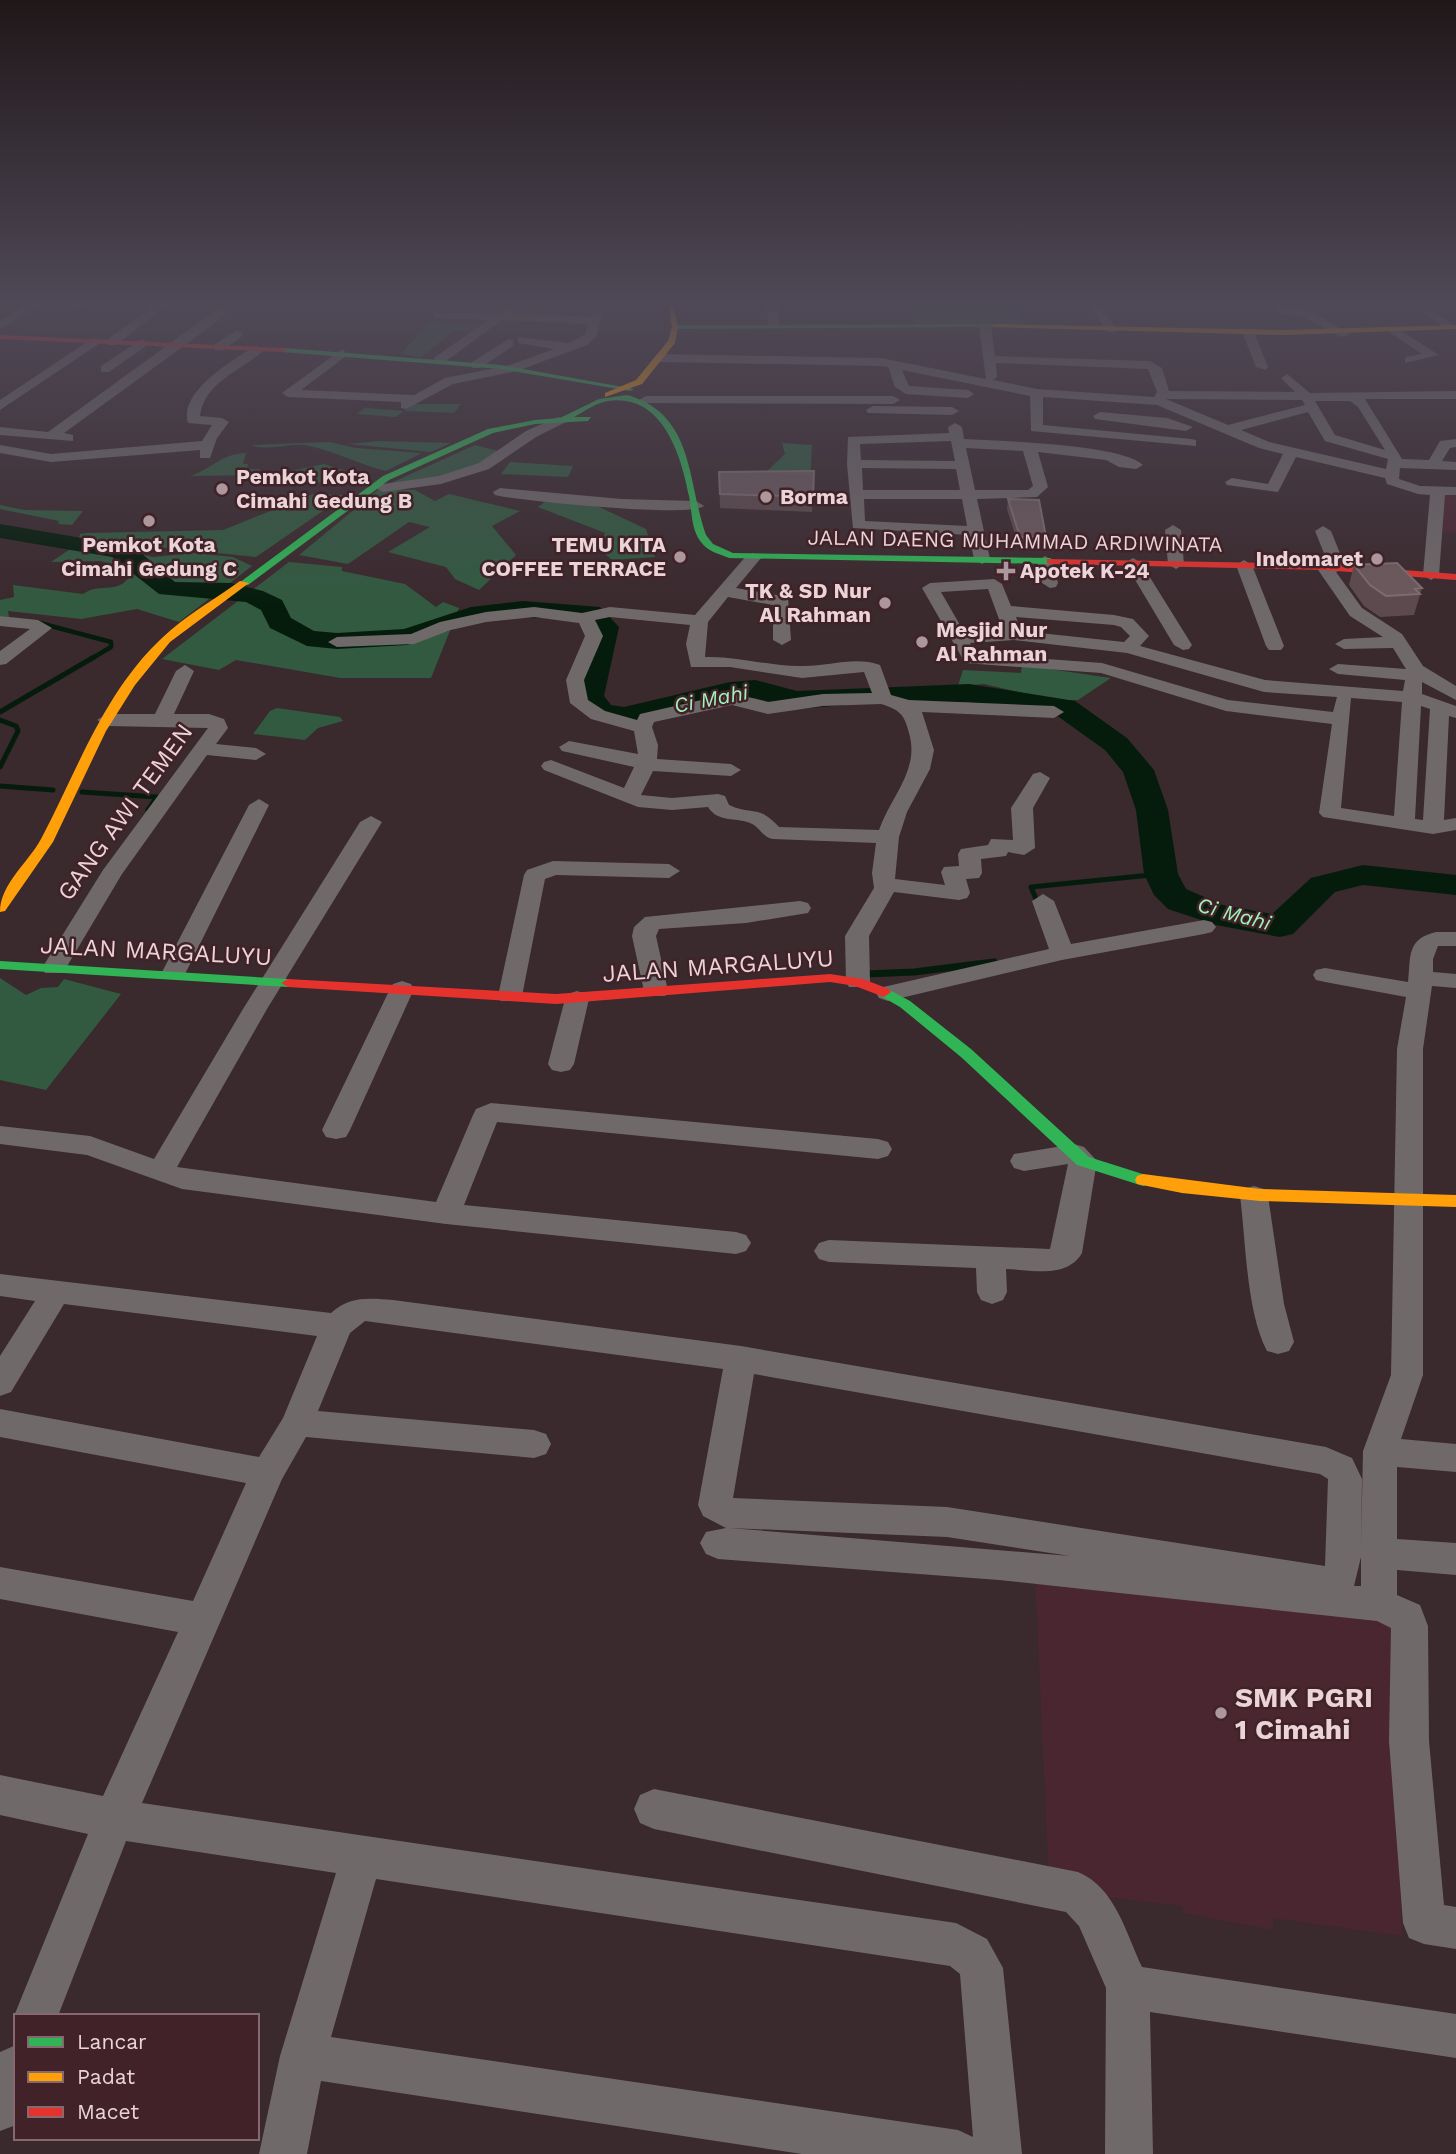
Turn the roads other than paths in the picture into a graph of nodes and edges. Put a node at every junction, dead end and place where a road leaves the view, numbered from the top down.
1 (592, 404) edge
2 (95, 405) edge
3 (195, 405) edge
4 (591, 405) edge
5 (645, 405) edge
6 (1040, 405) edge
7 (1174, 405) edge
8 (1302, 405) edge
9 (1310, 405) edge
10 (1362, 405) edge
11 (784, 413) dead end
12 (1089, 415) dead end
13 (35, 420) dead end
14 (563, 420) junction
15 (1210, 422) junction
16 (1186, 427) junction
17 (1226, 430) junction
18 (7, 431) edge
19 (51, 436) junction
20 (82, 439) dead end
21 (957, 440) junction
22 (0, 441) edge
23 (465, 442) junction
24 (1456, 443) edge
25 (513, 446) junction
26 (1029, 447) junction
27 (0, 449) edge
28 (1292, 452) junction
29 (1121, 461) dead end
30 (854, 464) junction
31 (1394, 465) junction
32 (963, 466) junction
33 (1444, 473) edge
34 (1232, 482) dead end
35 (382, 484) junction
36 (1456, 491) edge
37 (500, 492) dead end
38 (856, 495) junction
39 (970, 496) junction
40 (696, 506) junction
41 (1173, 530) dead end
42 (977, 531) junction
43 (1323, 531) dead end
44 (752, 558) junction
45 (982, 559) junction
46 (1045, 561) junction
47 (1133, 563) junction
48 (1176, 564) junction
49 (1244, 565) junction
50 (1331, 568) junction
51 (1431, 575) junction
52 (1456, 577) edge
53 (1050, 583) dead end
54 (727, 592) junction
55 (1006, 611) junction
56 (594, 615) junction
57 (0, 621) edge
58 (699, 621) junction
59 (1014, 635) junction
60 (611, 636) dead end
61 (958, 638) junction
62 (782, 640) dead end
63 (337, 642) dead end
64 (1134, 642) junction
65 (1399, 642) junction
66 (1344, 644) dead end
67 (1183, 645) dead end
68 (1275, 646) dead end
69 (0, 660) edge
70 (697, 663) joint
71 (1338, 669) dead end
72 (185, 671) dead end
73 (1416, 673) junction
74 (881, 692) junction
75 (1345, 692) junction
76 (1413, 696) junction
77 (1451, 704) edge
78 (907, 706) junction
79 (1054, 712) dead end
80 (772, 716) joint
81 (162, 719) junction
82 (1342, 719) junction
83 (107, 720) junction
84 (217, 723) joint
85 (642, 727) junction
86 (569, 747) dead end
87 (202, 750) junction
88 (256, 754) dead end
89 (646, 764) junction
90 (551, 766) dead end
91 (731, 770) dead end
92 (1040, 778) dead end
93 (66, 795) junction
94 (629, 798) junction
95 (259, 805) dead end
96 (371, 822) dead end
97 (1404, 822) junction
98 (1456, 824) edge
99 (1433, 828) junction
100 (888, 837) junction
101 (669, 872) dead end
102 (0, 884) edge
103 (884, 884) junction
104 (1043, 901) dead end
105 (0, 908) edge
106 (800, 908) dead end
107 (1204, 927) dead end
108 (1456, 939) edge
109 (1062, 953) junction
110 (0, 965) edge
111 (54, 968) junction
112 (173, 974) junction
113 (1325, 975) dead end
114 (274, 980) junction
115 (1456, 981) edge
116 (858, 982) junction
117 (1420, 985) junction
118 (402, 989) junction
119 (656, 991) junction
120 (888, 993) junction
121 (510, 996) junction
122 (577, 999) junction
123 (561, 1064) dead end
124 (336, 1129) dead end
125 (0, 1135) edge
126 (878, 1149) dead end
127 (1079, 1157) junction
128 (1024, 1161) dead end
129 (162, 1169) junction
130 (1254, 1196) junction
131 (1410, 1199) junction
132 (1456, 1200) edge
133 (446, 1214) junction
134 (736, 1243) dead end
135 (830, 1251) dead end
136 (991, 1258) junction
137 (0, 1285) edge
138 (56, 1292) junction
139 (992, 1292) dead end
140 (337, 1326) junction
141 (1278, 1342) dead end
142 (741, 1359) junction
143 (0, 1383) edge
144 (0, 1423) edge
145 (297, 1423) junction
146 (534, 1444) dead end
147 (1380, 1451) junction
148 (1456, 1458) edge
149 (268, 1473) junction
150 (718, 1542) dead end
151 (1377, 1553) junction
152 (1456, 1559) edge
153 (0, 1583) edge
154 (1379, 1605) junction
155 (205, 1620) junction
156 (0, 1795) edge
157 (654, 1810) dead end
158 (114, 1819) junction
159 (362, 1856) junction
160 (1456, 1928) edge
161 (1128, 1987) junction
162 (37, 2014) edge
163 (1456, 2036) edge
164 (303, 2056) junction
165 (14, 2073) edge
166 (0, 2108) edge
167 (283, 2154) edge
168 (958, 2154) edge
169 (998, 2154) edge
170 (1129, 2154) edge

1 - 14 main road
2 - 19 street
3 - 27 street
4 - 14 main road
5 - 40 main road, JALAN DAENG MUHAMMAD ARDIWINATA
6 - 16 street
7 - 15 street
8 - 17 street
9 - 31 street
10 - 31 street
11 - 21 street
12 - 16 street
13 - 18 street
14 - 23 main road
14 - 25 street
15 - 16 street
15 - 17 street
17 - 28 street
18 - 19 street
18 - 22 street
19 - 20 street
21 - 26 street
21 - 30 street
21 - 32 street
23 - 25 street
23 - 35 main road
24 - 33 street
25 - 35 street
26 - 29 street
26 - 39 street
28 - 31 street
28 - 34 street
30 - 32 street
30 - 38 street
31 - 33 street
31 - 33 street
32 - 39 street
33 - 36 street
33 - 51 street
35 - 83 main road
37 - 40 street
38 - 39 street
38 - 42 street
39 - 42 street
40 - 44 main road, JALAN DAENG MUHAMMAD ARDIWINATA
41 - 48 street
42 - 45 street
43 - 50 street
44 - 45 main road, JALAN DAENG MUHAMMAD ARDIWINATA
44 - 54 street
45 - 46 main road, JALAN DAENG MUHAMMAD ARDIWINATA
46 - 47 main road, JALAN DAENG MUHAMMAD ARDIWINATA
46 - 53 street
47 - 48 main road, JALAN DAENG MUHAMMAD ARDIWINATA
47 - 67 street
48 - 49 main road, JALAN DAENG MUHAMMAD ARDIWINATA
49 - 50 main road, JALAN DAENG MUHAMMAD ARDIWINATA
49 - 68 street
50 - 51 main road, JALAN DAENG MUHAMMAD ARDIWINATA
50 - 65 street
51 - 52 main road, JALAN DAENG MUHAMMAD ARDIWINATA
54 - 58 street
54 - 62 street
55 - 59 street
55 - 61 street
55 - 64 street
56 - 58 street
56 - 60 street
56 - 63 street
56 - 85 street
57 - 69 street
58 - 70 street
59 - 61 street
59 - 64 street
61 - 82 street
64 - 75 street
65 - 66 street
65 - 73 street
70 - 74 street
71 - 73 street
72 - 81 street
73 - 76 street
73 - 77 street
74 - 78 street
74 - 80 street
75 - 76 street
75 - 82 street
76 - 77 street
76 - 97 street
77 - 99 street
78 - 79 street
78 - 100 street
80 - 85 street
81 - 83 street
81 - 84 street
82 - 97 street
83 - 93 main road
84 - 87 street, GANG AWI TEMEN
85 - 89 street
86 - 89 street
87 - 88 street
87 - 111 street, GANG AWI TEMEN
89 - 91 street
89 - 94 street
90 - 94 street
92 - 103 street
93 - 102 main road
93 - 105 main road
94 - 100 street
95 - 112 street
96 - 114 street
97 - 99 street
98 - 99 street
100 - 103 street
101 - 121 street
103 - 116 street
104 - 109 street
106 - 119 street
107 - 109 street
108 - 117 street
109 - 120 street
110 - 111 main road, JALAN MARGALUYU
111 - 112 main road, JALAN MARGALUYU
112 - 114 main road, JALAN MARGALUYU
113 - 117 street
114 - 118 main road, JALAN MARGALUYU
114 - 129 street
115 - 117 street
116 - 119 main road, JALAN MARGALUYU
116 - 120 main road, JALAN MARGALUYU
117 - 131 street
118 - 121 main road, JALAN MARGALUYU
118 - 124 street
119 - 122 main road, JALAN MARGALUYU
120 - 127 main road, JALAN MARGALUYU
121 - 122 main road, JALAN MARGALUYU
122 - 123 street
125 - 129 street
126 - 133 street
127 - 128 street
127 - 130 main road, JALAN MARGALUYU
127 - 136 street
129 - 133 street
130 - 131 main road, JALAN MARGALUYU
130 - 141 street
131 - 132 main road, JALAN MARGALUYU
131 - 147 street
133 - 134 street
135 - 136 street
136 - 139 street
137 - 138 street
138 - 140 street
138 - 143 street
140 - 142 street
140 - 145 street
142 - 142 street
144 - 149 street
145 - 146 street
145 - 149 street
147 - 148 street
147 - 151 street
149 - 155 street
150 - 154 street
151 - 152 street
151 - 154 street
153 - 155 street
154 - 160 street
155 - 158 street
156 - 158 street
157 - 161 street
158 - 159 street
158 - 162 street
159 - 164 street
159 - 169 street
161 - 163 street
161 - 170 street
164 - 167 street
164 - 168 street
165 - 166 street

